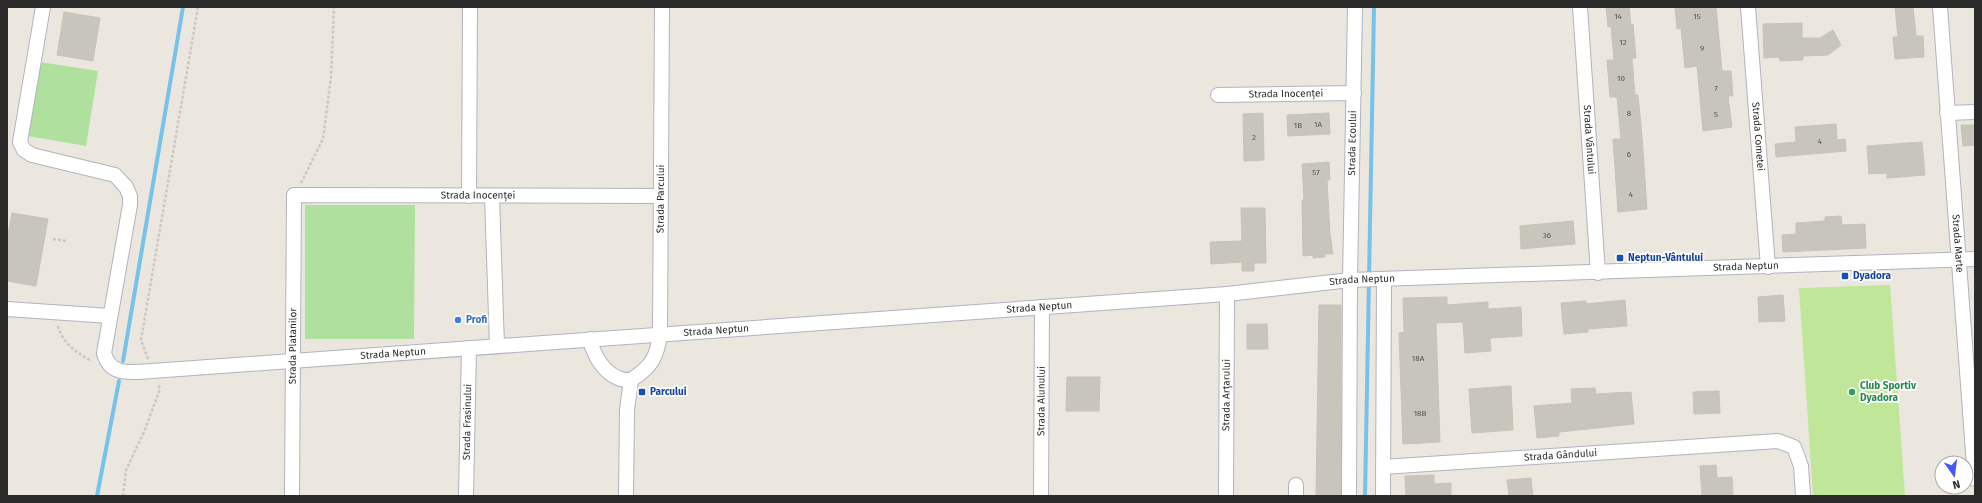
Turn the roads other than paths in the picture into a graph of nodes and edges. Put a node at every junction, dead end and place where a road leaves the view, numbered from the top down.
1 (43, 7) edge
2 (470, 7) edge
3 (662, 7) edge
4 (1355, 7) edge
5 (1580, 7) edge
6 (1748, 7) edge
7 (1940, 7) edge
8 (1354, 93) junction
9 (1218, 95) dead end
10 (1975, 112) edge
11 (1947, 113) junction
12 (294, 195) joint
13 (469, 196) junction
14 (492, 196) junction
15 (661, 196) junction
16 (1975, 259) edge
17 (1959, 260) junction
18 (1768, 267) junction
19 (1598, 273) junction
20 (1355, 280) junction
21 (1380, 280) junction
22 (1227, 294) junction
23 (1042, 307) junction
24 (7, 309) edge
25 (110, 316) junction
26 (660, 334) junction
27 (590, 339) junction
28 (497, 346) junction
29 (469, 348) junction
30 (294, 360) junction
31 (631, 380) junction
32 (1973, 431) edge
33 (1383, 467) junction
34 (1975, 479) edge
35 (292, 496) edge
36 (466, 496) edge
37 (626, 496) edge
38 (1042, 496) edge
39 (1226, 496) edge
40 (1349, 496) edge
41 (1383, 496) edge
42 (1804, 496) edge

1 - 25 street
2 - 13 street
3 - 15 street, Strada Parcului
4 - 8 street, Strada Ecoului
5 - 19 street, Strada Vântului
6 - 18 street, Strada Cometei
7 - 11 street, Strada Marte
8 - 9 street, Strada Inocenței
8 - 20 street, Strada Ecoului
10 - 11 street
11 - 17 street, Strada Marte
12 - 13 street, Strada Inocenței
12 - 30 street, Strada Platanilor
13 - 14 street, Strada Inocenței
14 - 15 street, Strada Inocenței
14 - 28 street
15 - 26 street, Strada Parcului
16 - 17 street, Strada Neptun
17 - 18 street, Strada Neptun
17 - 32 street, Strada Marte
18 - 19 street, Strada Neptun
19 - 21 street, Strada Neptun
20 - 21 street, Strada Neptun
20 - 22 street, Strada Neptun
20 - 40 street, Strada Ecoului
21 - 33 street
22 - 23 street, Strada Neptun
22 - 39 street, Strada Arțarului
23 - 26 street, Strada Neptun
23 - 38 street, Strada Alunului
24 - 25 street
25 - 30 street, Strada Neptun
26 - 27 street, Strada Neptun
26 - 31 street, Strada Parcului
27 - 28 street, Strada Neptun
27 - 31 street
28 - 29 street, Strada Neptun
29 - 30 street, Strada Neptun
29 - 36 street, Strada Frasinului
30 - 35 street, Strada Platanilor
31 - 37 street
32 - 34 street, Strada Marte
33 - 41 street
33 - 42 street, Strada Gândului

